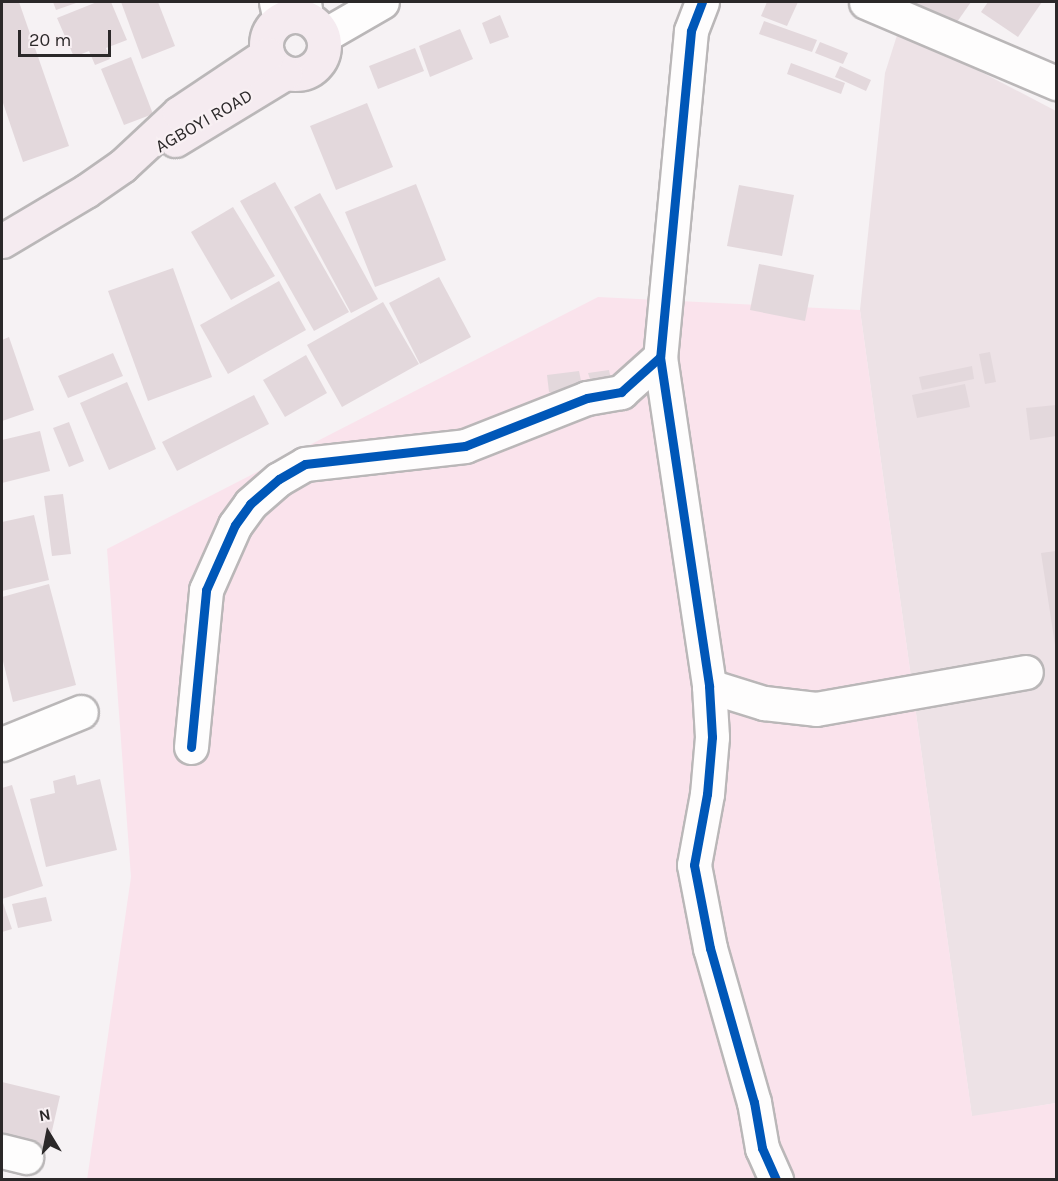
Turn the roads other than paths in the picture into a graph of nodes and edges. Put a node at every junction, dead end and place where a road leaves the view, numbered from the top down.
1 (382, 2) edge
2 (702, 2) edge
3 (866, 2) edge
4 (298, 15) edge
5 (276, 63) junction
6 (1056, 83) edge
7 (2, 241) edge
8 (660, 357) junction
9 (1026, 672) dead end
10 (709, 686) junction
11 (81, 712) dead end
12 (2, 744) edge
13 (191, 747) dead end
14 (776, 1179) edge

1 - 4 street
2 - 8 street
3 - 6 street
4 - 5 main road
4 - 5 main road, AGBOYI ROAD
5 - 7 main road, AGBOYI ROAD
8 - 10 street
8 - 13 street
9 - 10 street
10 - 14 street
11 - 12 street

